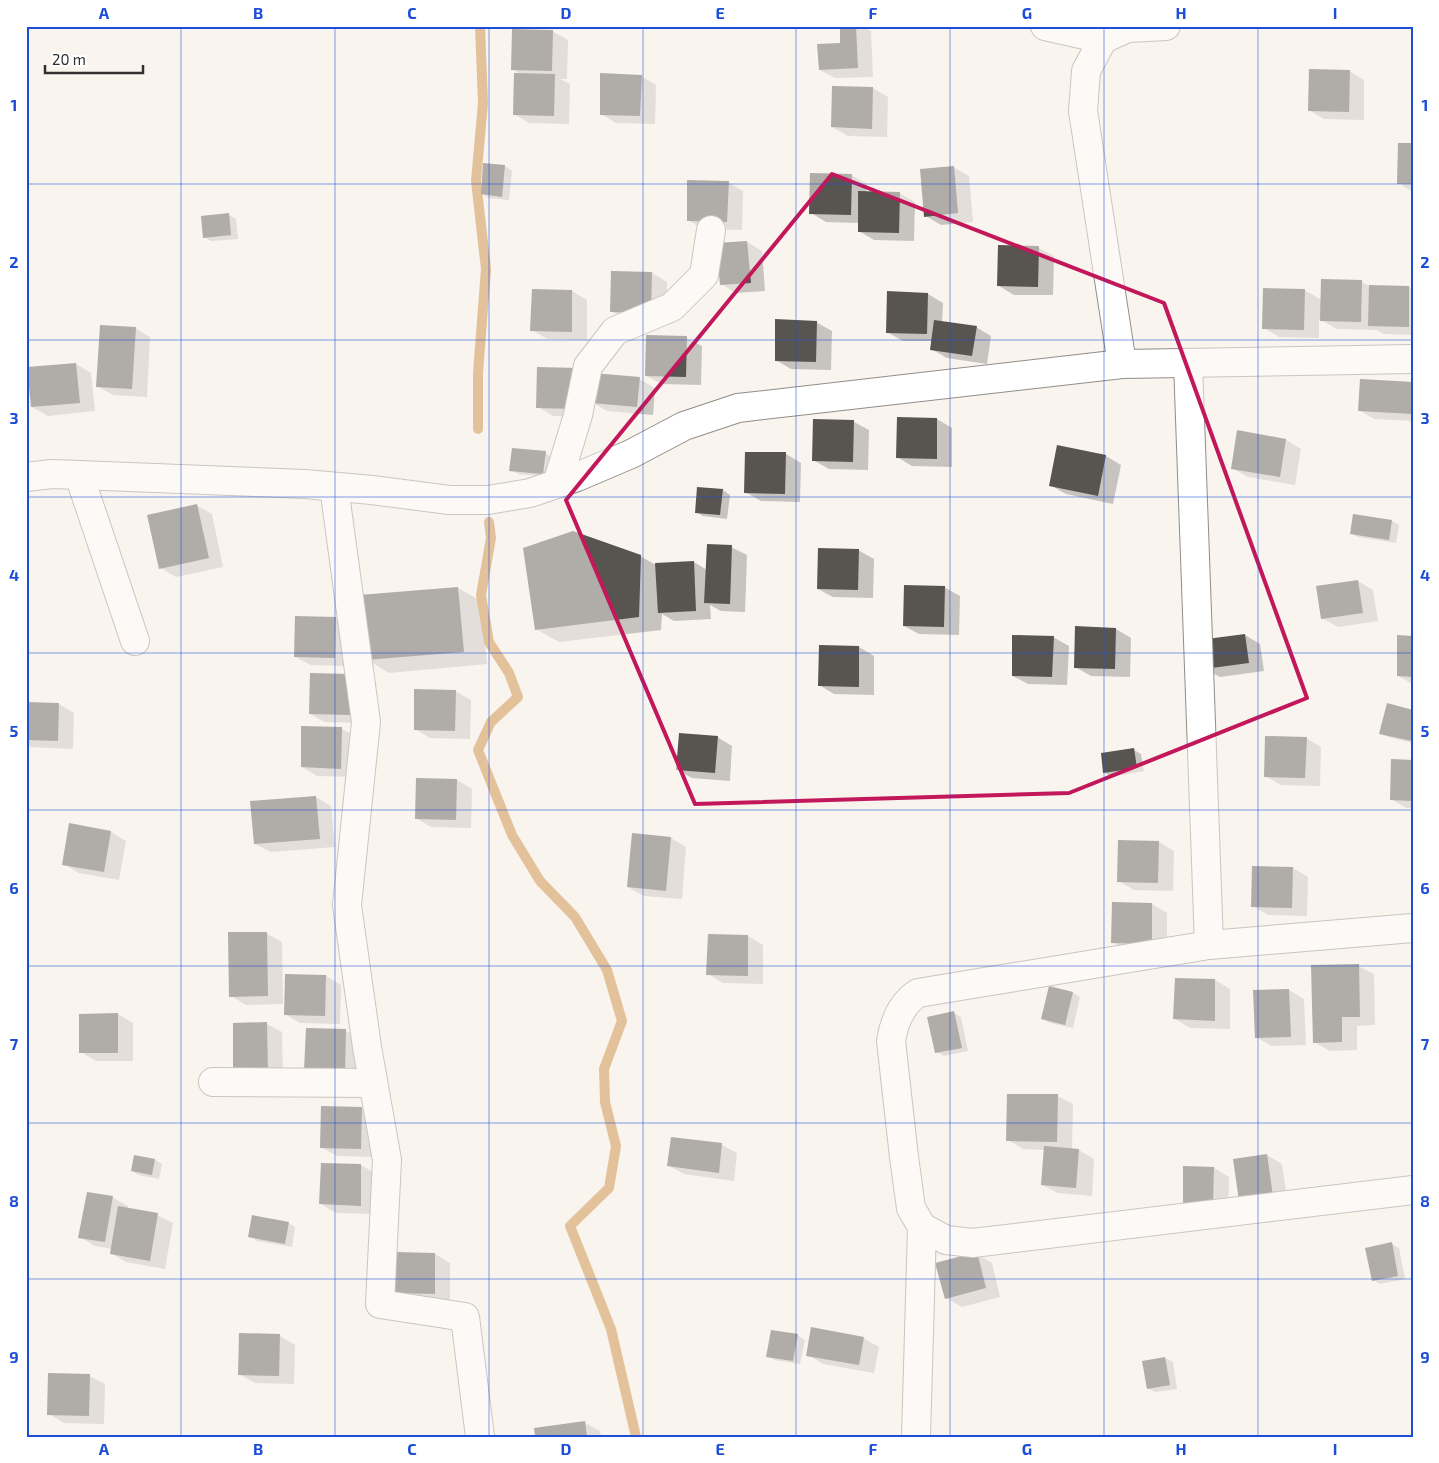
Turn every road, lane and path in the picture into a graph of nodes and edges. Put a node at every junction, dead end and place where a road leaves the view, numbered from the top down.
1 (1045, 26) edge
2 (1166, 26) edge
3 (1103, 38) junction
4 (711, 230) dead end
5 (1413, 359) edge
6 (1188, 363) junction
7 (1122, 364) junction
8 (78, 475) junction
9 (26, 477) edge
10 (557, 484) junction
11 (334, 486) junction
12 (136, 641) dead end
13 (1413, 928) edge
14 (1209, 945) junction
15 (213, 1082) dead end
16 (373, 1083) junction
17 (1413, 1190) edge
18 (922, 1227) junction
19 (480, 1437) edge
20 (916, 1437) edge

1 - 3 street
2 - 3 street
3 - 7 street
4 - 10 street
5 - 6 street
6 - 7 street
6 - 14 street
7 - 10 street
8 - 9 street
8 - 11 street
8 - 12 street
10 - 11 street
11 - 16 street
13 - 14 street
14 - 18 street
15 - 16 street
16 - 19 street
17 - 18 street
18 - 20 street

